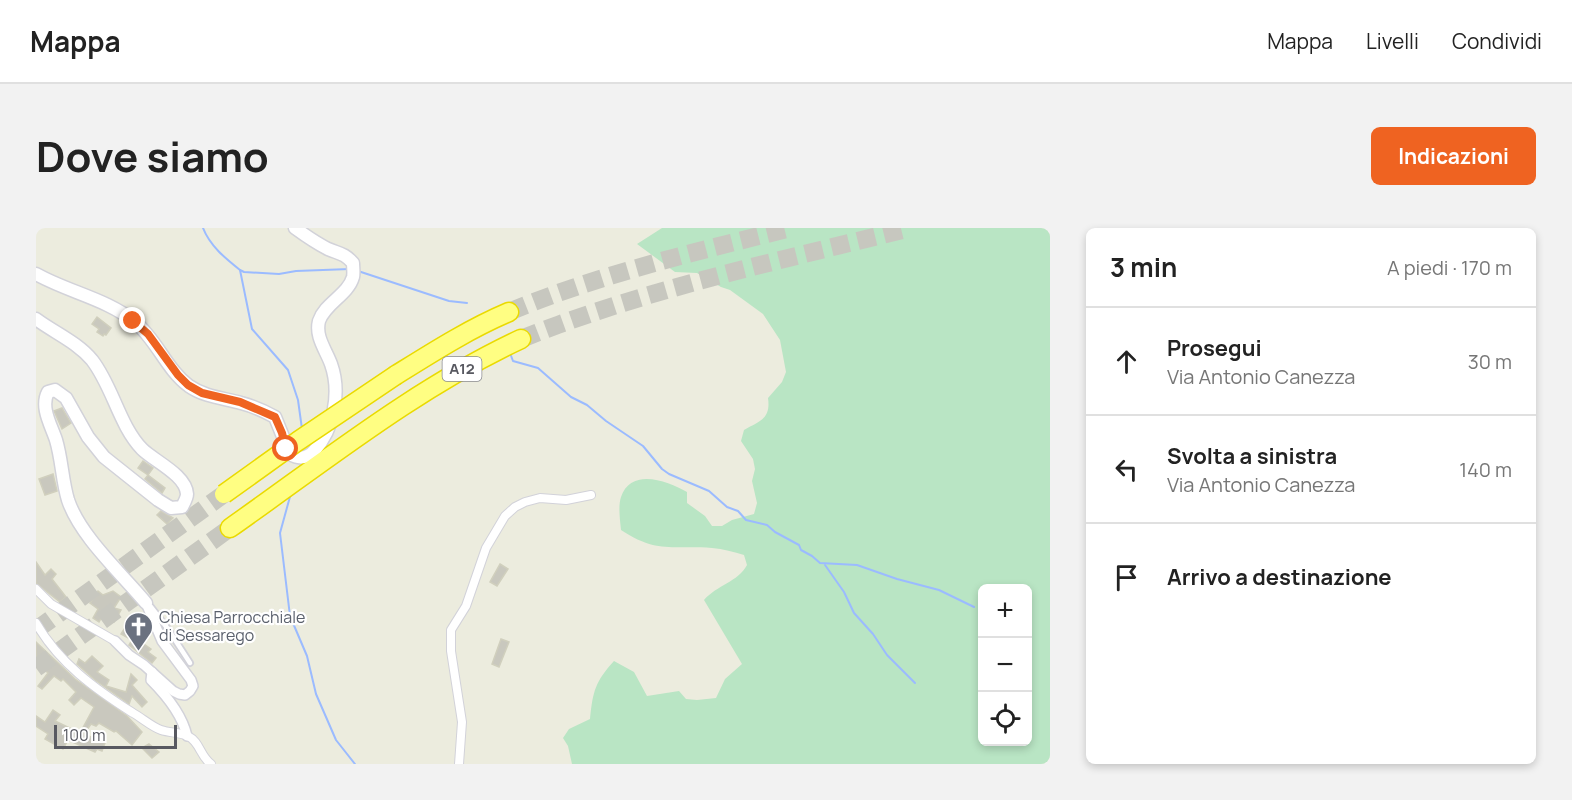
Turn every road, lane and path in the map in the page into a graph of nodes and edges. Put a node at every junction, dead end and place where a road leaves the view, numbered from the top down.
1 (295, 228) edge
2 (36, 274) edge
3 (509, 312) tunnel mouth
4 (36, 319) edge
5 (521, 339) tunnel mouth
6 (224, 494) tunnel mouth
7 (591, 495) dead end
8 (230, 528) tunnel mouth
9 (36, 589) edge
10 (146, 603) junction
11 (36, 623) edge
12 (115, 641) joint
13 (190, 663) dead end
14 (152, 672) junction
15 (187, 736) junction
16 (211, 764) edge
17 (459, 764) edge

1 - 2 street
3 - 6 highway, A12, bridge
4 - 10 street
5 - 8 highway, A12
7 - 17 street
9 - 12 street
10 - 13 lane
10 - 14 street
11 - 15 street
12 - 14 street
14 - 15 street
15 - 16 street

